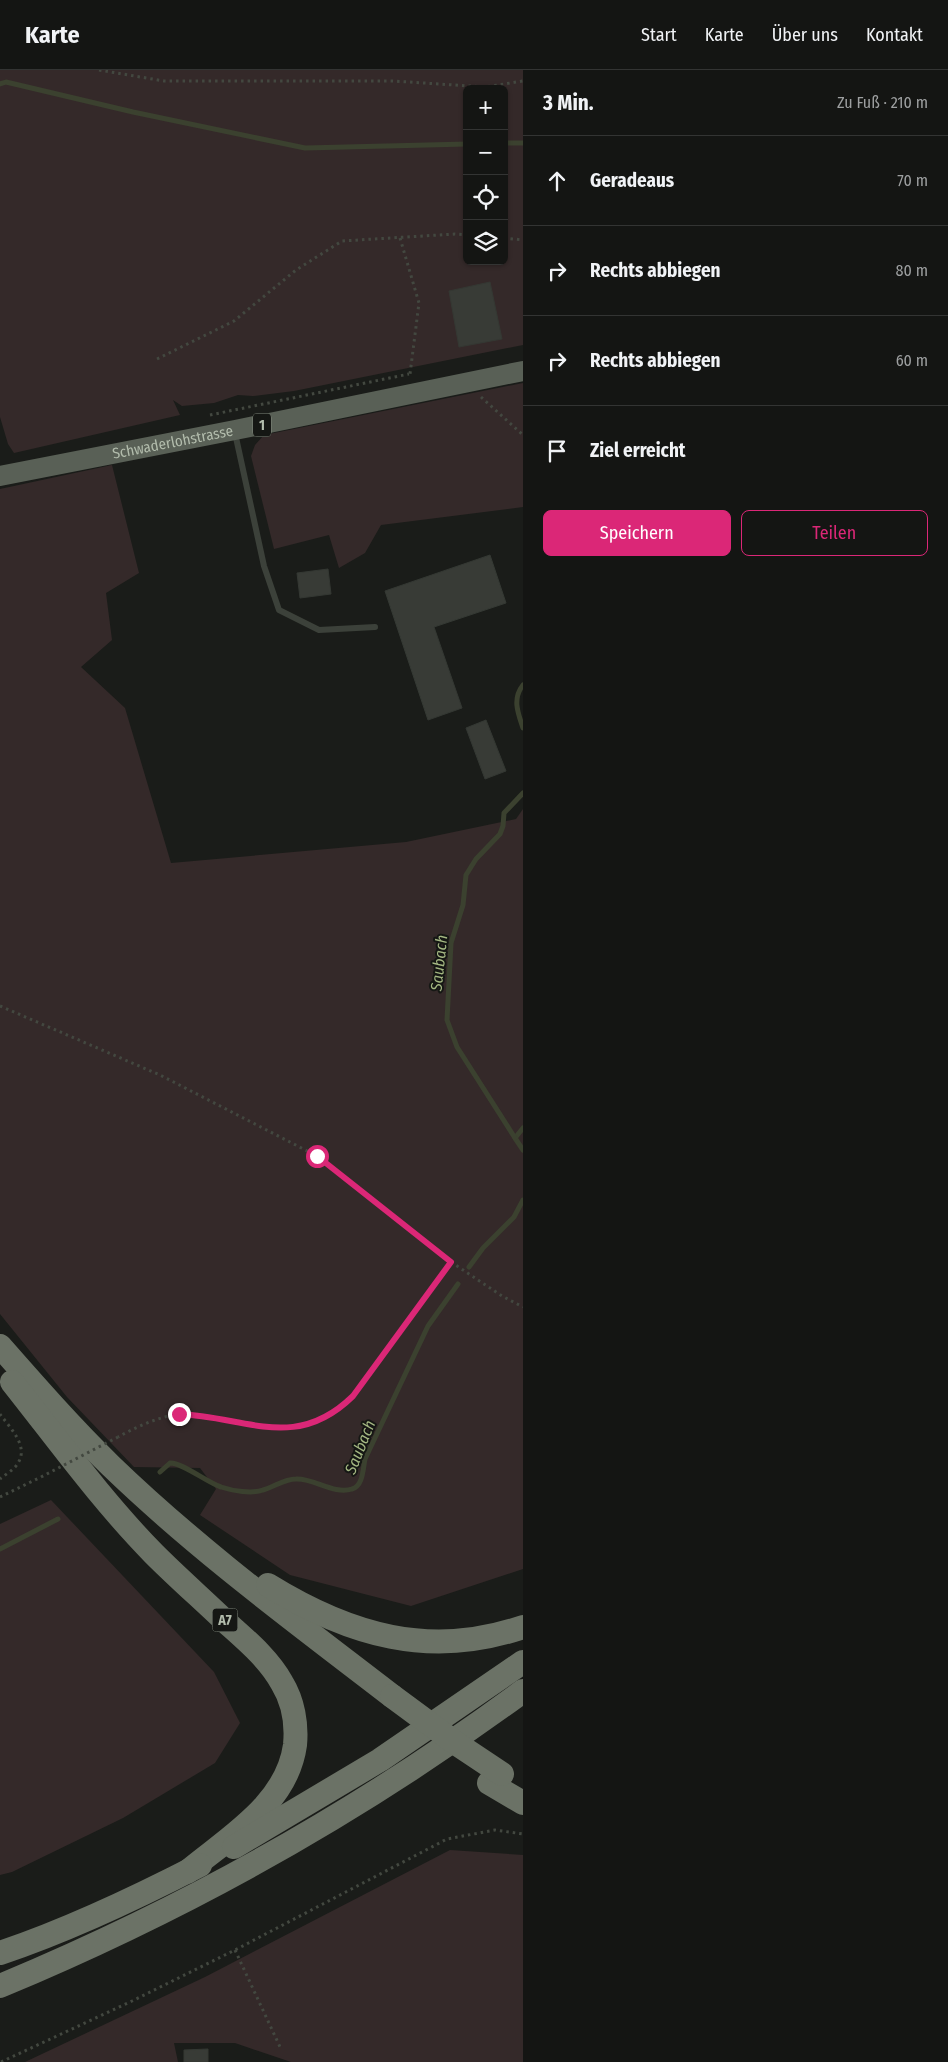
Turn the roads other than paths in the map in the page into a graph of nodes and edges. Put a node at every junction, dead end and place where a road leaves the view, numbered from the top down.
1 (523, 371) edge
2 (235, 430) junction
3 (0, 476) edge
4 (375, 627) dead end
5 (0, 1346) edge
6 (6, 1374) edge
7 (188, 1534) junction
8 (523, 1627) edge
9 (523, 1662) edge
10 (518, 1695) edge
11 (386, 1700) junction
12 (495, 1778) junction
13 (523, 1786) edge
14 (523, 1803) edge
15 (187, 1872) junction
16 (0, 1953) edge
17 (0, 1986) edge

1 - 2 main road, Schwaderlohstrasse / 1
2 - 3 main road, Schwaderlohstrasse / 1
2 - 4 lane
5 - 7 highway, A7
6 - 11 highway, A7
6 - 15 highway, A7
7 - 8 highway, A7
7 - 11 highway, A7
9 - 15 highway, A7
10 - 17 highway
11 - 12 highway, A7
12 - 13 highway, A7
12 - 14 highway, A7
15 - 16 highway, A7

